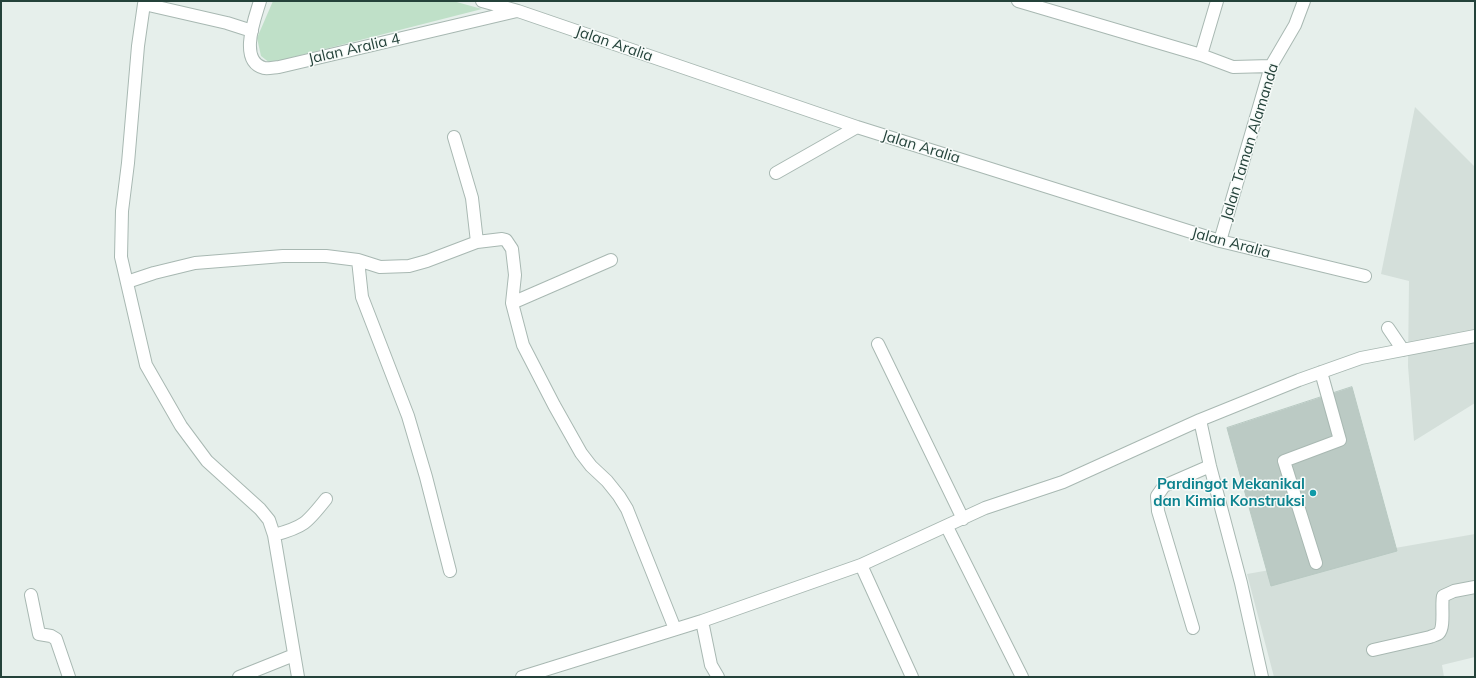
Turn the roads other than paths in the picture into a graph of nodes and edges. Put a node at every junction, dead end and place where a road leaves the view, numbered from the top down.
1 (260, 1) edge
2 (482, 1) edge
3 (1018, 1) edge
4 (1217, 1) edge
5 (1304, 1) edge
6 (1035, 4) edge
7 (518, 11) junction
8 (252, 32) junction
9 (1201, 55) junction
10 (1271, 66) junction
11 (856, 127) junction
12 (454, 137) dead end
13 (776, 173) dead end
14 (1220, 241) junction
15 (477, 242) junction
16 (358, 260) junction
17 (611, 260) dead end
18 (1365, 276) dead end
19 (127, 282) junction
20 (512, 303) junction
21 (1388, 328) dead end
22 (1475, 336) edge
23 (878, 344) dead end
24 (1403, 350) junction
25 (1321, 372) junction
26 (1200, 420) junction
27 (1210, 466) junction
28 (326, 499) dead end
29 (963, 519) junction
30 (948, 527) junction
31 (274, 535) junction
32 (1316, 563) dead end
33 (861, 565) junction
34 (450, 571) dead end
35 (1475, 587) edge
36 (30, 595) dead end
37 (702, 621) junction
38 (1192, 628) dead end
39 (675, 629) junction
40 (1373, 650) dead end
41 (294, 655) junction
42 (68, 677) edge
43 (239, 677) edge
44 (298, 677) edge
45 (522, 677) edge
46 (718, 677) edge
47 (912, 677) edge
48 (1022, 677) edge
49 (1262, 677) edge

1 - 8 street, Jalan Aralia 4
2 - 7 street, Jalan Aralia
3 - 6 street
4 - 9 street
5 - 10 street, Jalan Taman Alamanda
6 - 9 street
7 - 8 street, Jalan Aralia 4
7 - 11 street, Jalan Aralia
8 - 19 street
9 - 10 street
10 - 14 street, Jalan Taman Alamanda
11 - 13 street
11 - 14 street, Jalan Aralia
12 - 15 street
14 - 18 street, Jalan Aralia
15 - 16 street
15 - 20 street
16 - 19 street
16 - 34 street
17 - 20 street
19 - 31 street
20 - 39 street
21 - 24 street
22 - 24 street
23 - 29 street
24 - 25 street
25 - 26 street
25 - 32 street
26 - 27 street
26 - 29 street
27 - 38 street
27 - 49 street
28 - 31 street
29 - 30 street
30 - 33 street
30 - 48 street
31 - 41 street
33 - 37 street
33 - 47 street
35 - 40 street
36 - 42 street
37 - 39 street
37 - 46 street
39 - 45 street
41 - 43 street
41 - 44 street

